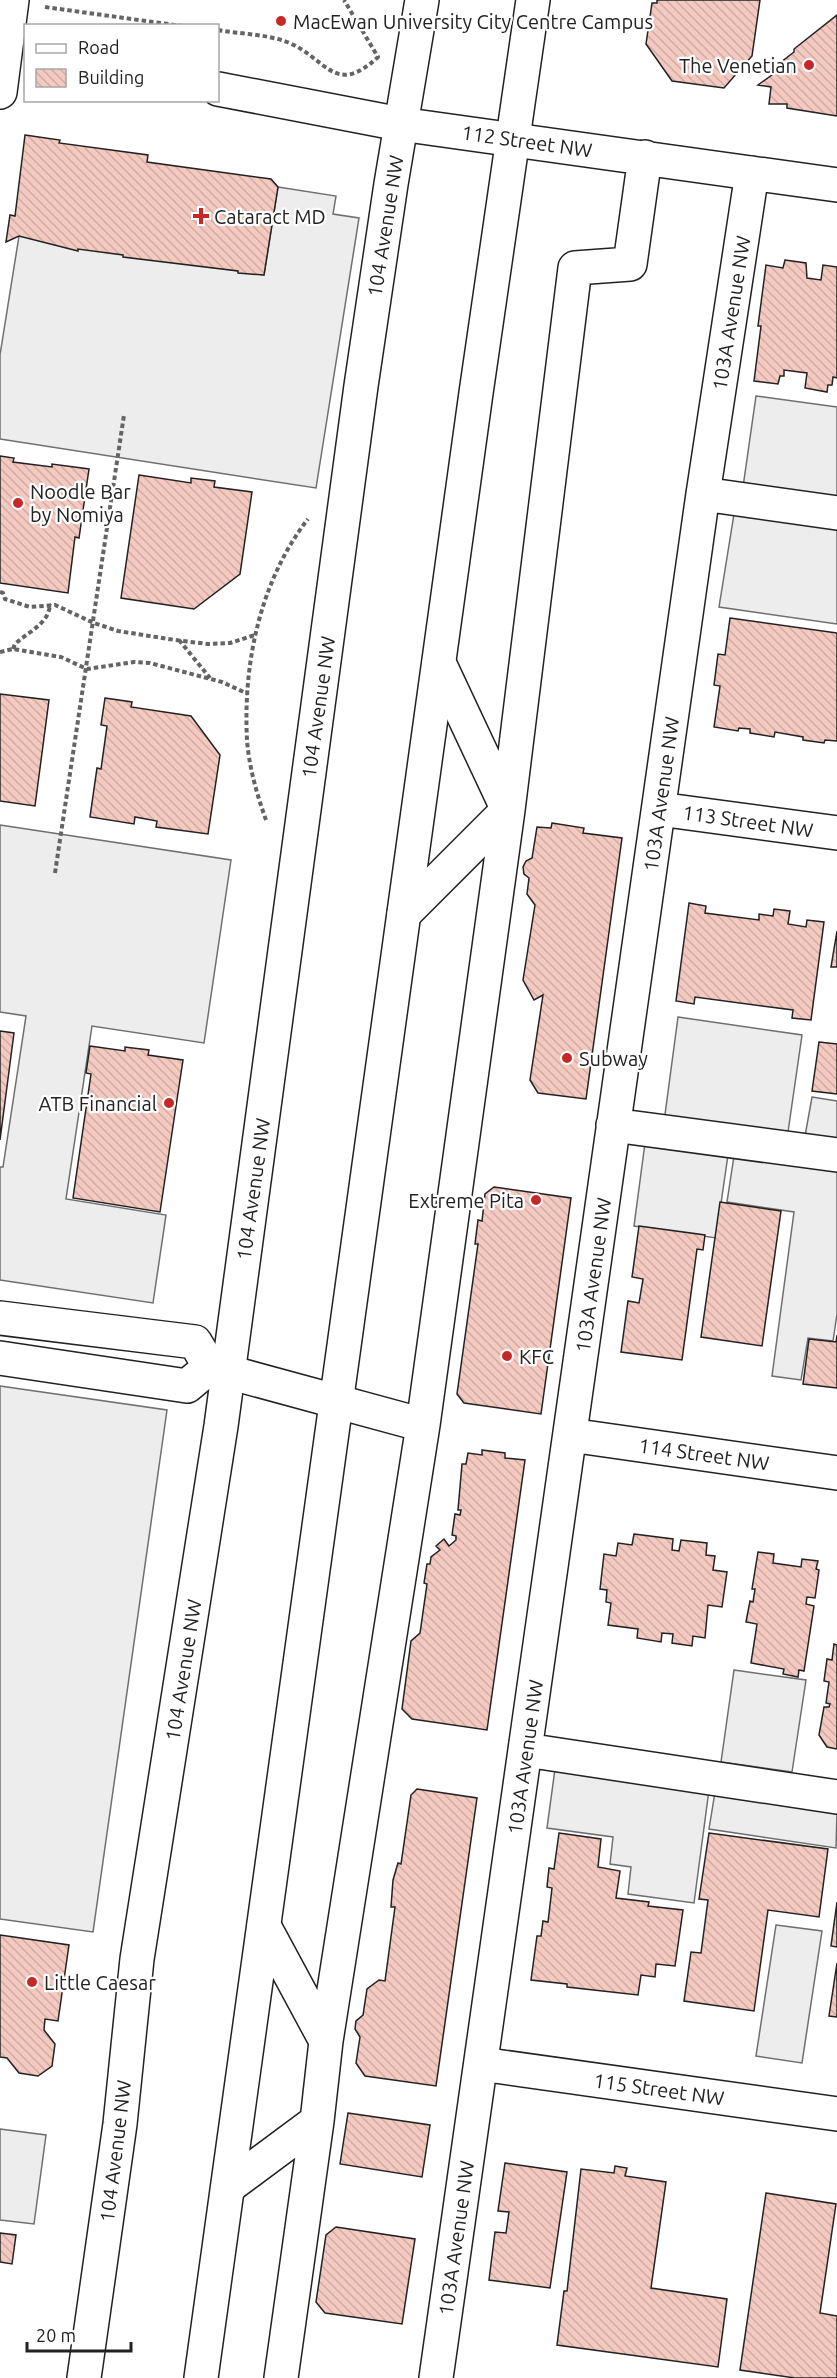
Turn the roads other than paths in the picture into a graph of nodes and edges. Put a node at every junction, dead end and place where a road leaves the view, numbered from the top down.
1 (422, 0) edge
2 (534, 0) edge
3 (12, 4) edge
4 (16, 49) edge
5 (219, 89) edge
6 (0, 92) edge
7 (400, 124) junction
8 (514, 139) junction
9 (645, 157) junction
10 (752, 173) junction
11 (837, 185) edge
12 (703, 494) junction
13 (837, 513) edge
14 (439, 663) junction
15 (659, 809) junction
16 (508, 810) junction
17 (837, 833) edge
18 (404, 914) junction
19 (613, 1125) junction
20 (837, 1155) edge
21 (0, 1318) edge
22 (0, 1358) edge
23 (219, 1369) junction
24 (337, 1401) junction
25 (423, 1425) junction
26 (570, 1435) junction
27 (837, 1473) edge
28 (526, 1750) junction
29 (837, 1797) edge
30 (264, 1926) junction
31 (326, 2041) junction
32 (481, 2064) junction
33 (837, 2114) edge
34 (317, 2121) junction
35 (228, 2187) junction
36 (84, 2378) edge
37 (201, 2378) edge
38 (281, 2378) edge
39 (436, 2378) edge

1 - 7 main road, 104 Avenue NW
2 - 8 main road
3 - 4 main road
4 - 6 main road
5 - 7 main road, 112 Street NW
7 - 8 main road, 112 Street NW
7 - 23 main road, 104 Avenue NW
8 - 9 main road, 112 Street NW
8 - 14 main road
9 - 10 main road, 112 Street NW
9 - 16 main road
10 - 11 main road, 112 Street NW
10 - 12 main road, 103A Avenue NW
12 - 13 main road
12 - 15 main road, 103A Avenue NW
14 - 16 main road
14 - 18 main road
15 - 17 main road, 113 Street NW
15 - 19 main road, 103A Avenue NW
16 - 18 main road
16 - 25 main road
18 - 24 main road
19 - 20 main road
19 - 26 main road, 103A Avenue NW
21 - 23 main road
22 - 23 main road
23 - 24 main road
23 - 36 main road, 104 Avenue NW
24 - 25 main road
24 - 30 main road
25 - 31 main road
26 - 27 main road, 114 Street NW
26 - 28 main road, 103A Avenue NW
28 - 29 main road
28 - 32 main road, 103A Avenue NW
30 - 31 main road
30 - 35 main road
31 - 34 main road
32 - 33 main road, 115 Street NW
32 - 39 main road, 103A Avenue NW
34 - 35 main road
34 - 38 main road
35 - 37 main road

